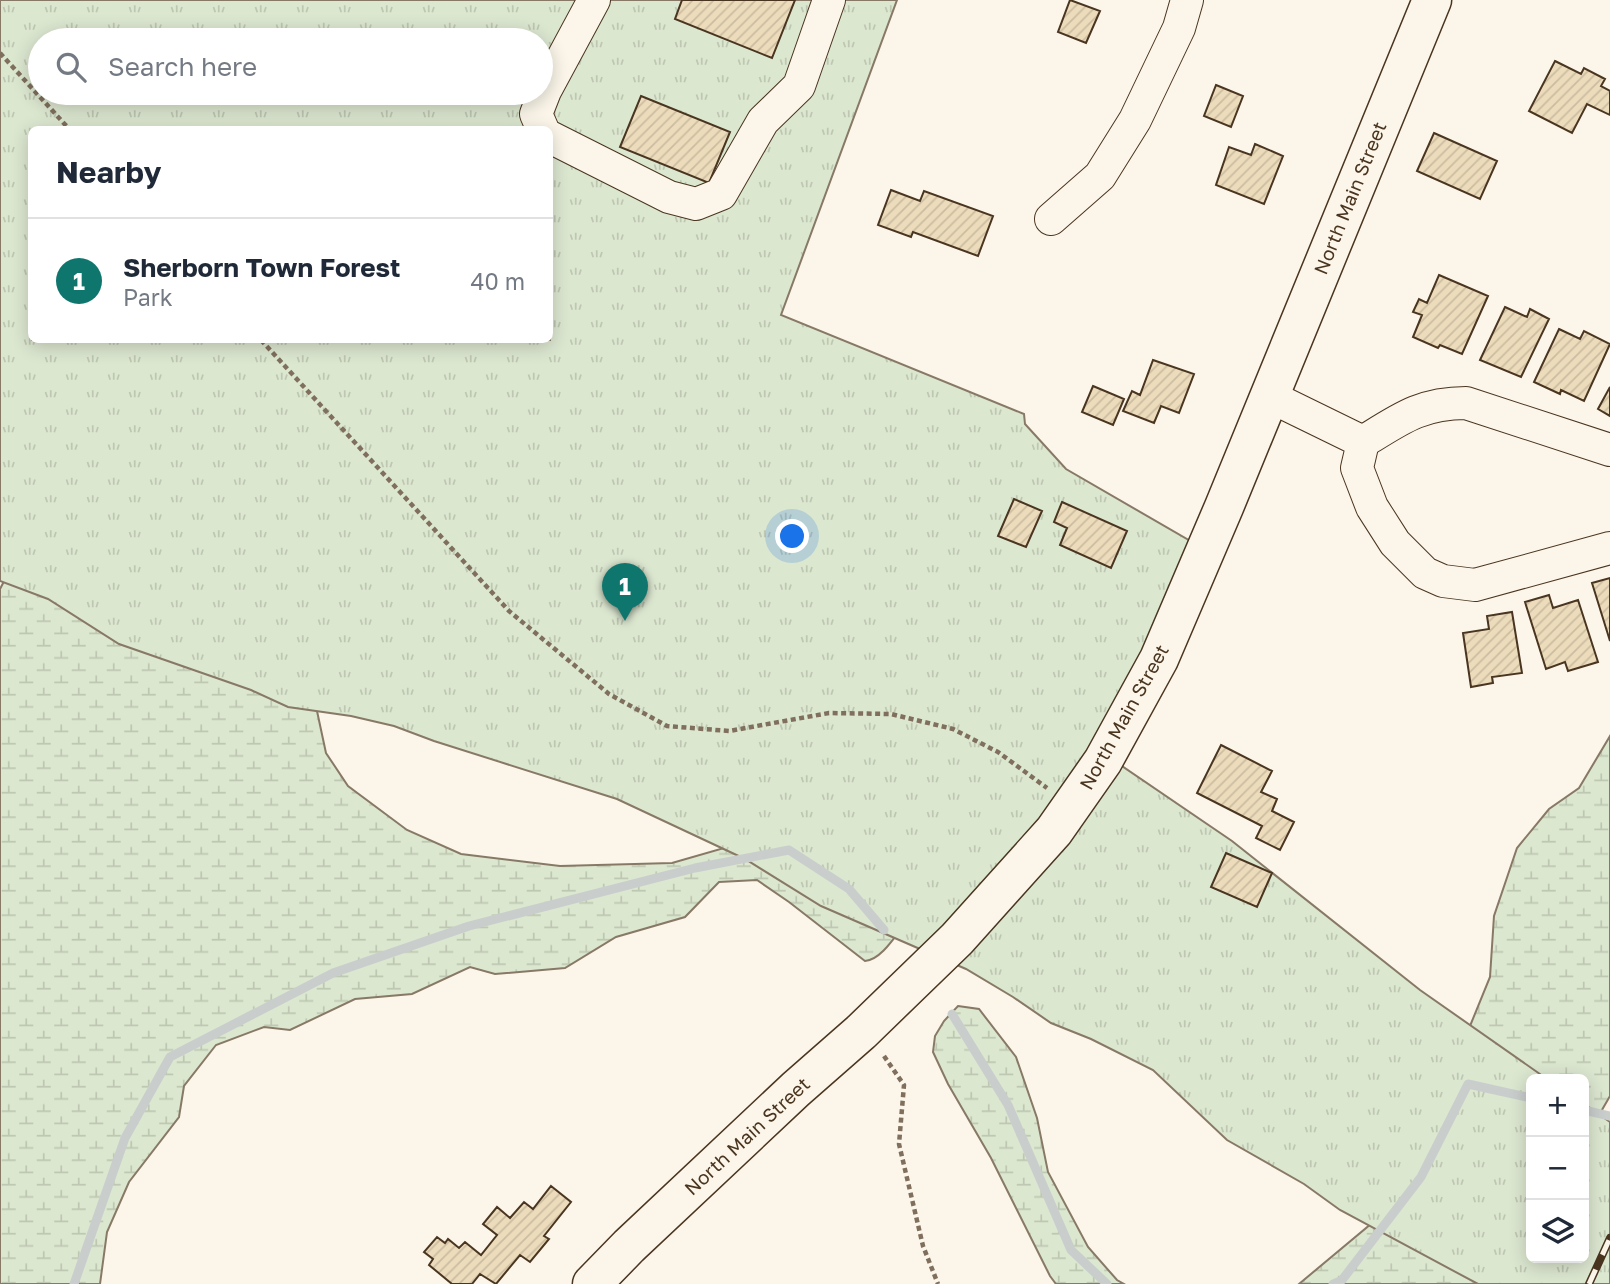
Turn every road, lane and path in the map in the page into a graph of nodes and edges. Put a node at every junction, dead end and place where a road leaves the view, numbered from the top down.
1 (594, 0) edge
2 (829, 0) edge
3 (1188, 0) edge
4 (1432, 0) edge
5 (0, 53) edge
6 (553, 76) edge
7 (28, 84) edge
8 (47, 105) edge
9 (540, 105) edge
10 (66, 126) edge
11 (541, 126) edge
12 (553, 139) edge
13 (1051, 219) dead end
14 (264, 343) edge
15 (1269, 396) junction
16 (1363, 442) junction
17 (1610, 450) edge
18 (1610, 548) edge
19 (1070, 810) junction
20 (861, 1032) junction
21 (592, 1284) edge
22 (938, 1284) edge

1 - 6 street
2 - 12 street
3 - 13 street
4 - 15 main road, North Main Street
5 - 7 path
8 - 10 path
9 - 11 street
14 - 19 path
15 - 16 street
15 - 19 main road, North Main Street
16 - 17 street
16 - 18 street
19 - 20 main road, North Main Street
20 - 21 main road, North Main Street
20 - 22 path

